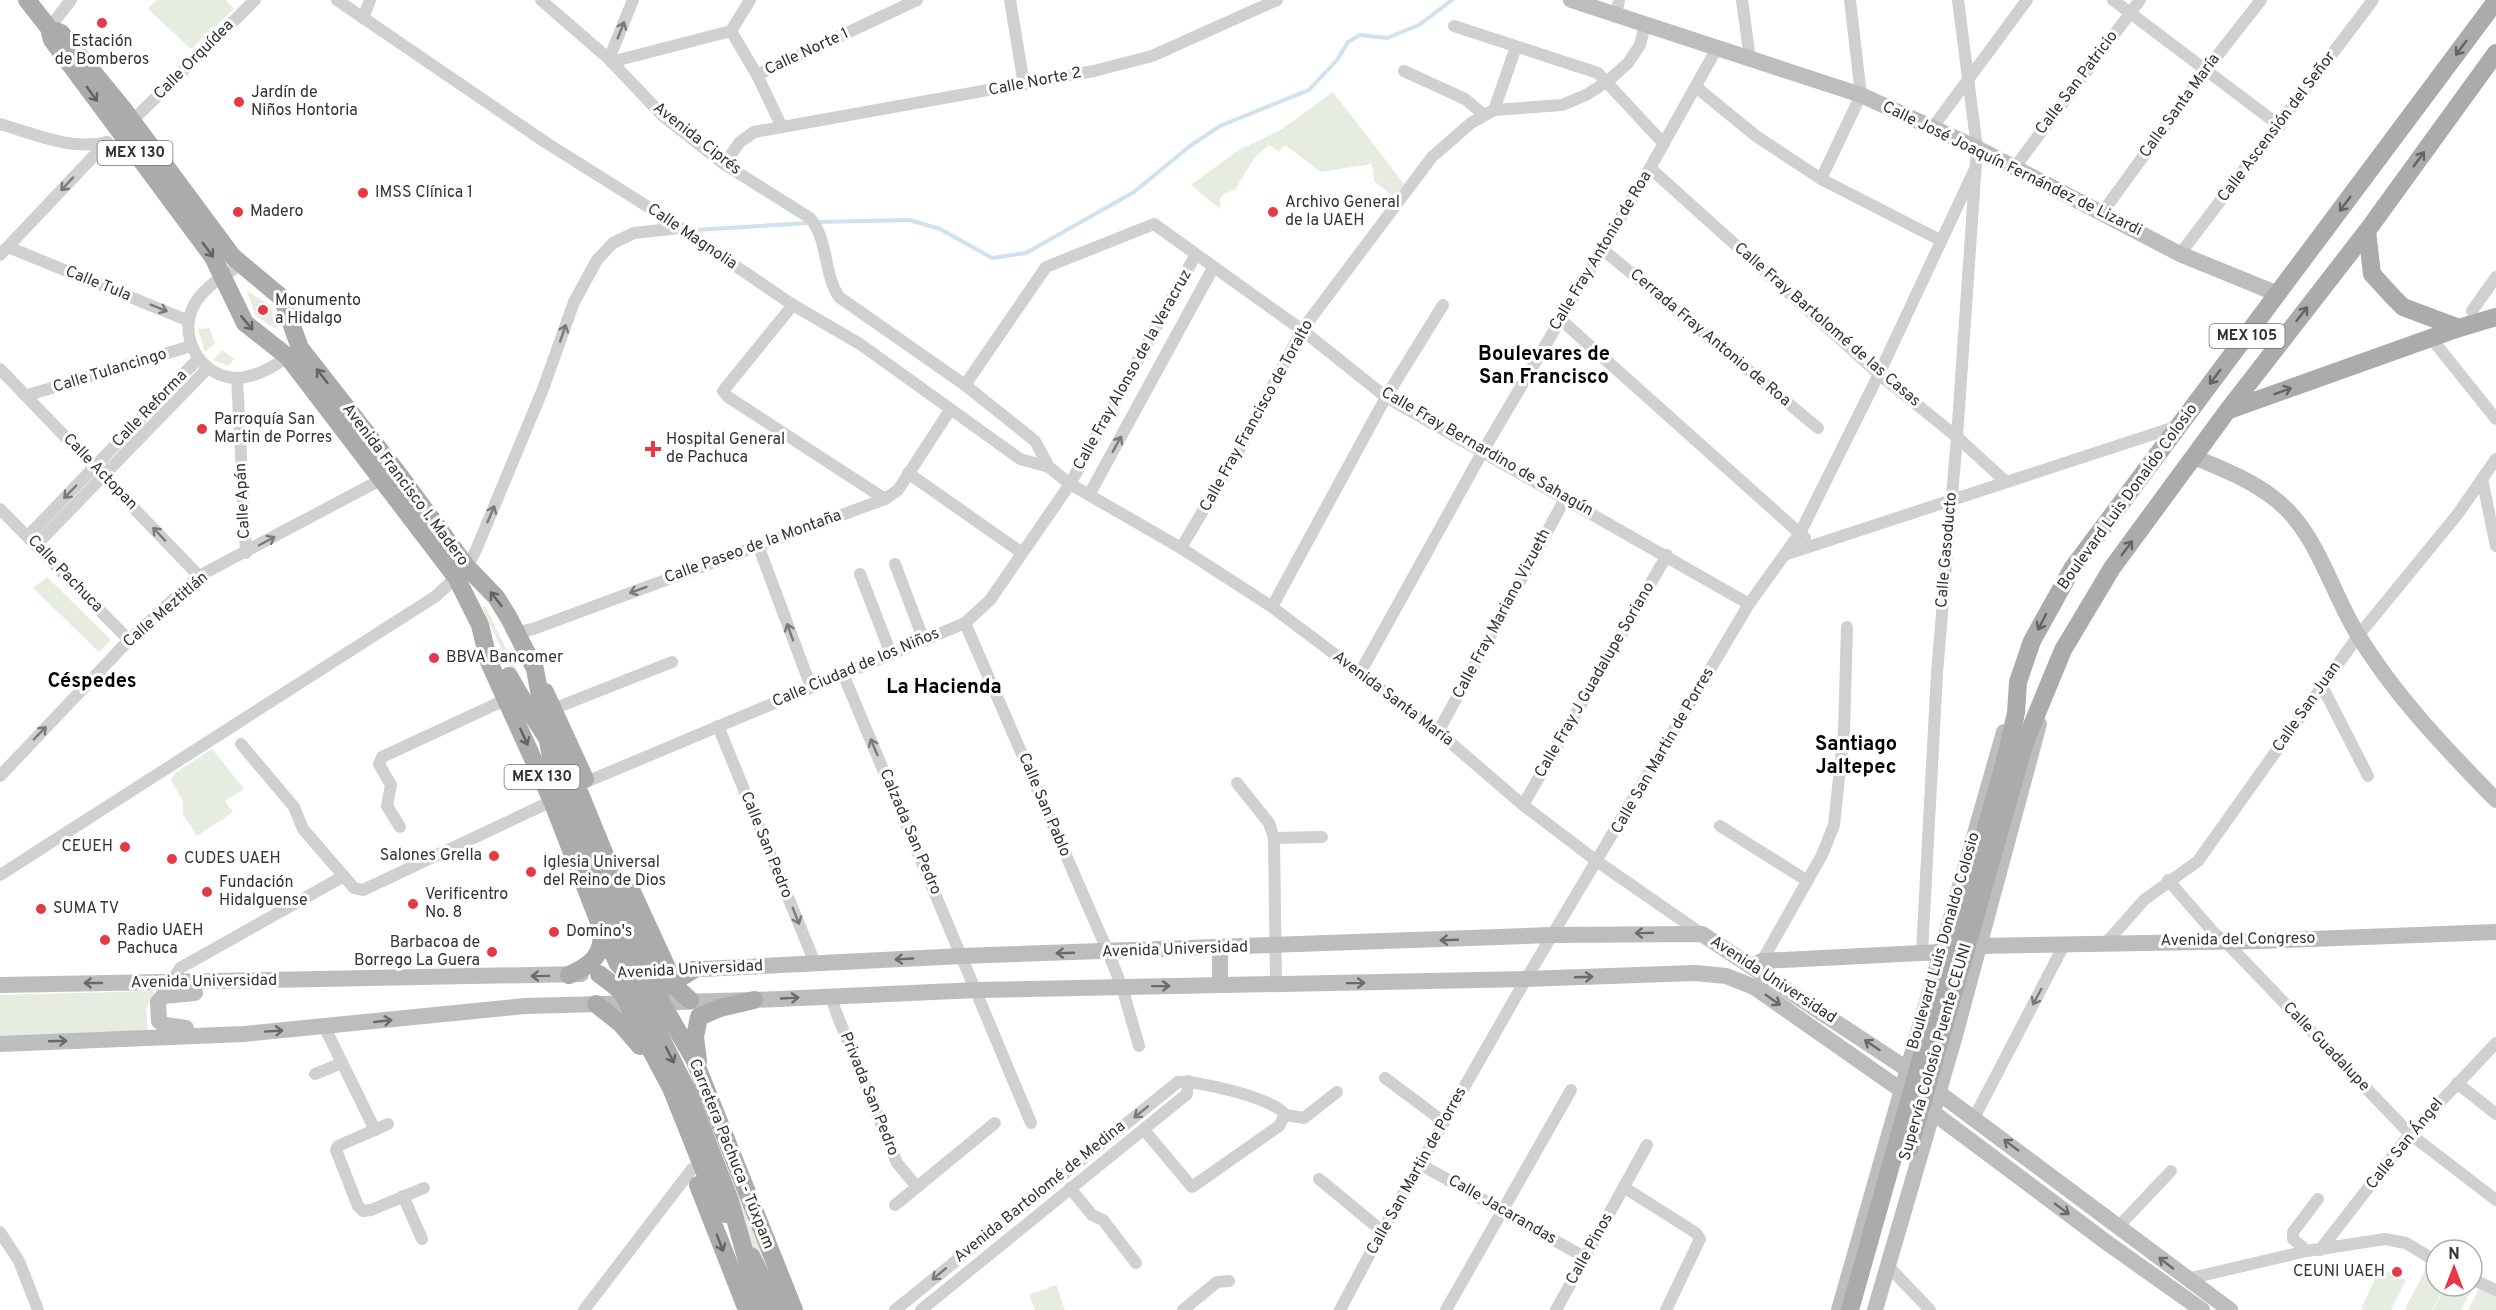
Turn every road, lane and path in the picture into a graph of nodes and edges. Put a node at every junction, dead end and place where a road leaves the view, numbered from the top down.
1 (27, 0) edge
2 (71, 0) edge
3 (255, 0) edge
4 (337, 0) edge
5 (370, 0) edge
6 (541, 0) edge
7 (633, 0) edge
8 (750, 0) edge
9 (917, 0) edge
10 (1010, 0) edge
11 (1277, 0) edge
12 (1571, 0) edge
13 (1742, 0) edge
14 (1850, 0) edge
15 (1958, 0) edge
16 (2027, 0) edge
17 (2113, 0) edge
18 (2140, 0) edge
19 (2261, 0) edge
20 (2373, 0) edge
21 (2496, 1) edge
22 (1618, 8) edge
23 (2130, 13) junction
24 (363, 18) junction
25 (1645, 25) junction
26 (1454, 26) dead end
27 (49, 28) junction
28 (731, 31) junction
29 (1516, 47) junction
30 (1717, 48) junction
31 (2496, 53) edge
32 (1750, 58) junction
33 (610, 61) junction
34 (2206, 70) junction
35 (1404, 71) dead end
36 (757, 75) junction
37 (1968, 77) junction
38 (1608, 81) junction
39 (1024, 85) junction
40 (1696, 87) junction
41 (1860, 95) junction
42 (1489, 112) junction
43 (122, 117) junction
44 (0, 124) edge
45 (2280, 126) junction
46 (782, 127) junction
47 (1933, 127) junction
48 (126, 141) junction
49 (107, 142) junction
50 (150, 144) junction
51 (1664, 144) junction
52 (1977, 148) junction
53 (724, 164) junction
54 (2015, 167) junction
55 (1650, 168) junction
56 (1974, 171) junction
57 (1821, 179) junction
58 (2102, 213) junction
59 (679, 228) junction
60 (2367, 231) junction
61 (1940, 240) junction
62 (1601, 248) junction
63 (4, 251) edge
64 (2180, 254) junction
65 (1195, 256) junction
66 (240, 265) junction
67 (1213, 268) junction
68 (224, 276) junction
69 (2496, 277) edge
70 (2278, 294) junction
71 (793, 305) junction
72 (1443, 305) dead end
73 (2472, 311) dead end
74 (1560, 319) junction
75 (189, 321) junction
76 (2493, 322) edge
77 (2459, 328) junction
78 (1302, 330) junction
79 (2431, 338) junction
80 (191, 346) junction
81 (294, 352) junction
82 (198, 359) junction
83 (0, 369) edge
84 (207, 369) junction
85 (1880, 374) junction
86 (237, 378) junction
87 (965, 385) junction
88 (28, 395) junction
89 (1386, 397) junction
90 (950, 411) junction
91 (2228, 411) junction
92 (2496, 419) edge
93 (2178, 426) junction
94 (1818, 428) dead end
95 (1957, 437) junction
96 (1483, 451) junction
97 (2194, 457) junction
98 (2496, 459) edge
99 (94, 466) junction
100 (1049, 467) junction
101 (909, 473) junction
102 (104, 475) junction
103 (390, 476) junction
104 (2482, 479) junction
105 (2005, 481) junction
106 (1070, 484) junction
107 (1089, 495) junction
108 (1566, 497) junction
109 (885, 499) junction
110 (1950, 500) junction
111 (0, 509) edge
112 (1800, 533) junction
113 (32, 540) junction
114 (758, 545) junction
115 (1812, 545) junction
116 (2496, 546) edge
117 (1181, 548) junction
118 (246, 553) junction
119 (1022, 553) junction
120 (1787, 554) junction
121 (1667, 555) junction
122 (895, 564) dead end
123 (461, 572) junction
124 (860, 574) dead end
125 (199, 576) junction
126 (1749, 604) junction
127 (1272, 607) junction
128 (965, 623) junction
129 (480, 625) junction
130 (1847, 627) dead end
131 (517, 632) junction
132 (2358, 636) junction
133 (129, 640) junction
134 (924, 641) junction
135 (891, 654) junction
136 (672, 662) dead end
137 (535, 669) junction
138 (1360, 673) junction
139 (843, 674) junction
140 (2018, 682) junction
141 (2322, 686) junction
142 (811, 687) junction
143 (2048, 691) junction
144 (507, 699) junction
145 (553, 709) junction
146 (718, 726) junction
147 (1438, 732) junction
148 (546, 736) junction
149 (242, 744) dead end
150 (0, 776) edge
151 (2368, 776) dead end
152 (586, 782) junction
153 (1236, 783) dead end
154 (2004, 792) junction
155 (2496, 800) edge
156 (552, 801) junction
157 (1523, 805) junction
158 (1720, 826) dead end
159 (400, 827) dead end
160 (1322, 837) dead end
161 (1274, 838) junction
162 (1598, 862) junction
163 (0, 875) edge
164 (344, 876) junction
165 (1806, 880) junction
166 (2168, 880) junction
167 (602, 930) junction
168 (2496, 932) edge
169 (1702, 934) junction
170 (1552, 935) junction
171 (2225, 941) junction
172 (2106, 943) junction
173 (2064, 945) junction
174 (1979, 946) junction
175 (1275, 947) junction
176 (1220, 949) junction
177 (1108, 952) junction
178 (1922, 952) junction
179 (1941, 952) junction
180 (962, 956) junction
181 (815, 963) junction
182 (1758, 963) junction
183 (693, 970) junction
184 (594, 974) junction
185 (569, 975) junction
186 (1526, 979) junction
187 (171, 982) junction
188 (292, 982) junction
189 (1276, 984) junction
190 (0, 985) edge
191 (1220, 985) junction
192 (646, 986) junction
193 (1122, 987) junction
194 (977, 990) junction
195 (831, 996) junction
196 (754, 1000) junction
197 (692, 1001) junction
198 (596, 1004) junction
199 (325, 1028) junction
200 (1919, 1029) junction
201 (244, 1034) junction
202 (1954, 1039) junction
203 (2496, 1043) edge
204 (0, 1044) edge
205 (1139, 1046) dead end
206 (342, 1063) junction
207 (1907, 1069) junction
208 (699, 1072) junction
209 (315, 1074) dead end
210 (1385, 1078) dead end
211 (1188, 1081) junction
212 (2457, 1083) junction
213 (1572, 1090) dead end
214 (1937, 1090) junction
215 (1901, 1091) junction
216 (1336, 1092) dead end
217 (1931, 1111) junction
218 (2496, 1114) edge
219 (1285, 1115) junction
220 (1974, 1118) junction
221 (1444, 1122) junction
222 (995, 1123) dead end
223 (1030, 1123) dead end
224 (388, 1124) dead end
225 (375, 1130) junction
226 (1144, 1130) junction
227 (2410, 1134) junction
228 (1888, 1136) junction
229 (1647, 1145) dead end
230 (1921, 1147) junction
231 (1420, 1164) junction
232 (692, 1168) junction
233 (2171, 1171) dead end
234 (1318, 1179) dead end
235 (917, 1187) junction
236 (424, 1188) dead end
237 (1070, 1188) junction
238 (1625, 1188) junction
239 (404, 1196) junction
240 (2318, 1199) dead end
241 (2496, 1200) edge
242 (895, 1205) dead end
243 (1503, 1210) junction
244 (2118, 1227) junction
245 (1382, 1231) junction
246 (0, 1232) edge
247 (739, 1236) junction
248 (422, 1239) dead end
249 (2320, 1250) junction
250 (2307, 1251) junction
251 (2424, 1255) edge
252 (959, 1257) junction
253 (1584, 1257) junction
254 (1136, 1263) dead end
255 (1888, 1266) junction
256 (970, 1269) junction
257 (2187, 1279) junction
258 (1229, 1281) dead end
259 (1559, 1309) edge
260 (38, 1310) edge
261 (584, 1310) edge
262 (747, 1310) edge
263 (760, 1310) edge
264 (779, 1310) edge
265 (794, 1310) edge
266 (895, 1310) edge
267 (921, 1310) edge
268 (1183, 1310) edge
269 (1340, 1310) edge
270 (1446, 1310) edge
271 (1666, 1310) edge
272 (1839, 1310) edge
273 (1850, 1310) edge
274 (1862, 1310) edge
275 (1875, 1310) edge
276 (1930, 1310) edge
277 (2202, 1310) edge
278 (2230, 1310) edge

1 - 27 main road, Avenida Francisco I. Madero / MEX 130
2 - 27 street
3 - 43 street, Calle Orquídea
4 - 24 street, Calle Magnolia
5 - 24 street
6 - 33 street, Avenida Ciprés
33 -> 7 street
8 - 28 street
9 - 36 street, Calle Norte 1
10 - 39 street
11 - 39 street, Calle Norte 2
12 - 22 main road, Calle José Joaquín Fernández de Lizardi
13 - 32 street
14 - 41 street
15 - 37 street, Calle Gasoducto
16 - 37 street
17 - 23 street
18 - 23 street, Calle San Patricio
19 - 34 street, Calle Santa María
20 - 45 street, Calle Ascensión del Señor
21 -> 70 main road, Boulevard Luis Donaldo Colosio / MEX 105
22 - 25 main road, Calle José Joaquín Fernández de Lizardi
23 - 34 street
23 - 54 street, Calle San Patricio
24 - 59 street, Calle Magnolia
25 - 30 main road, Calle José Joaquín Fernández de Lizardi
25 - 38 street
26 - 29 street
27 - 43 main road, Avenida Francisco I. Madero / MEX 130
28 - 33 street
28 - 36 street, Calle Norte 1
29 - 38 street
29 - 42 street
30 - 32 main road, Calle José Joaquín Fernández de Lizardi
30 - 40 street, Calle Fray Antonio de Roa
60 -> 31 main road, Boulevard Luis Donaldo Colosio / MEX 105
32 - 41 main road, Calle José Joaquín Fernández de Lizardi
33 - 53 street, Avenida Ciprés
34 - 45 street
34 - 58 street, Calle Santa María
35 - 42 street
36 - 46 street
37 - 47 street
37 - 52 street, Calle Gasoducto
38 - 42 street
38 - 51 street
39 - 46 street, Calle Norte 2
40 - 51 street, Calle Fray Antonio de Roa
40 - 57 street
41 - 47 main road, Calle José Joaquín Fernández de Lizardi
41 - 57 street
42 - 78 street, Calle Fray Francisco de Toralto
43 - 48 main road, Avenida Francisco I. Madero / MEX 130
43 - 50 main road, Avenida Francisco I. Madero / MEX 130
44 - 49 street
45 - 64 street, Calle Ascensión del Señor
46 - 53 street, Calle Norte 2
47 - 52 main road, Calle José Joaquín Fernández de Lizardi
48 - 49 street
48 - 50 street
48 -> 68 main road, Avenida Francisco I. Madero / MEX 130
49 -> 63 street
50 - 66 main road, Avenida Francisco I. Madero / MEX 130
51 - 55 street, Calle Fray Antonio de Roa
52 - 54 main road, Calle José Joaquín Fernández de Lizardi
52 - 56 street, Calle Gasoducto
53 - 87 street, Avenida Ciprés
54 - 58 main road, Calle José Joaquín Fernández de Lizardi
55 - 62 street, Calle Fray Antonio de Roa
55 - 85 street, Calle Fray Bartolomé de las Casas
56 - 61 street, Calle San Martin de Porres
56 - 95 street, Calle Gasoducto
57 - 61 street
58 - 64 main road, Calle José Joaquín Fernández de Lizardi
59 - 71 street, Calle Magnolia
123 -> 59 street
60 - 77 main road
91 -> 60 main road, Boulevard Luis Donaldo Colosio / MEX 105
61 - 85 street, Calle San Martin de Porres
62 - 74 street, Calle Fray Antonio de Roa
62 - 94 street, Cerrada Fray Antonio de Roa
63 -> 75 street, Calle Tula
64 - 70 main road, Calle José Joaquín Fernández de Lizardi
65 - 67 street, Calle Fray Bernardino de Sahagún
65 - 87 street, Calle Fray Bernardino de Sahagún
65 - 106 street, Calle Fray Alonso de la Veracruz
66 - 68 street
66 - 81 main road, Avenida Francisco I. Madero / MEX 130
67 - 78 street, Calle Fray Bernardino de Sahagún
107 -> 67 street, Calle Fray Alonso de la Veracruz
68 - 75 street
68 -> 81 main road, Avenida Francisco I. Madero / MEX 130
69 - 73 street
70 -> 93 main road, Boulevard Luis Donaldo Colosio / MEX 105
71 - 90 street, Calle Magnolia
71 - 109 street
72 - 89 street
74 - 96 street, Calle Fray Antonio de Roa
74 - 112 street
75 - 80 street
76 - 77 main road
77 - 79 main road
78 - 89 street, Calle Fray Bernardino de Sahagún
78 - 117 street, Calle Fray Francisco de Toralto
91 -> 79 main road
79 - 92 street
80 - 82 street
80 - 88 street, Calle Tulancingo
81 - 86 street
81 - 103 main road, Avenida Francisco I. Madero / MEX 130
82 - 84 street
82 - 99 street, Calle Reforma
83 - 88 street, Calle Actopan
84 - 86 street
84 - 102 street, Calle Reforma
85 - 95 street, Calle Fray Bartolomé de las Casas
85 - 112 street, Calle San Martin de Porres
86 - 118 street, Calle Apán
87 - 100 street
88 - 99 street, Calle Actopan
89 - 96 street, Calle Fray Bernardino de Sahagún
89 - 127 street
90 - 100 street, Calle Magnolia
90 - 101 street, Calle Paseo de la Montaña
91 - 97 main road, Boulevard Luis Donaldo Colosio / MEX 105
93 - 105 street
93 -> 140 main road, Boulevard Luis Donaldo Colosio / MEX 105
95 - 105 street, Calle Fray Bartolomé de las Casas
95 - 110 street, Calle Gasoducto
96 - 108 street, Calle Fray Bernardino de Sahagún
96 - 138 street, Calle Fray Antonio de Roa
97 - 132 main road
143 -> 97 main road, Boulevard Luis Donaldo Colosio / MEX 105
98 - 104 street, Calle San Juan
99 - 102 street, Calle Actopan
99 -> 113 street, Calle Reforma
100 - 106 street, Avenida Santa María
101 - 109 street, Calle Paseo de la Montaña
101 - 119 street
102 - 113 street, Calle Reforma
125 -> 102 street, Calle Actopan
118 -> 103 street, Calle Meztitlán
103 - 123 main road, Avenida Francisco I. Madero / MEX 130
104 - 116 street
104 - 132 street, Calle San Juan
105 - 110 street
106 - 107 street, Avenida Santa María
106 - 119 street, Calle Ciudad de los Niños
107 - 117 street, Avenida Santa María
108 - 121 street, Calle Fray Bernardino de Sahagún
108 - 147 street, Calle Fray Mariano Vizueth
109 - 114 street, Calle Paseo de la Montaña
110 - 115 street
110 - 178 street, Calle Gasoducto
111 - 113 street, Calle Pachuca
112 - 115 street
112 - 120 street, Calle San Martin de Porres
113 - 133 street, Calle Pachuca
114 -> 131 street, Calle Paseo de la Montaña
142 -> 114 street
115 - 120 street
117 - 127 street, Avenida Santa María
118 - 125 street, Calle Meztitlán
119 - 128 street, Calle Ciudad de los Niños
120 - 126 street, Calle San Martin de Porres
121 - 126 street, Calle Fray Bernardino de Sahagún
121 - 157 street, Calle Fray J Guadalupe Soriano
122 - 134 street
123 - 129 main road, Avenida Francisco I. Madero / MEX 130
131 -> 123 main road, Avenida Francisco I. Madero / MEX 130
123 - 163 street
124 - 135 street
125 - 133 street, Calle Meztitlán
126 - 162 street, Calle San Martin de Porres
127 - 138 street, Avenida Santa María
128 - 134 street, Calle Ciudad de los Niños
128 - 177 street, Calle San Pablo
129 - 144 main road, Avenida Francisco I. Madero / MEX 130
129 - 148 main road
130 - 165 street
131 - 137 main road, Avenida Francisco I. Madero / MEX 130
132 - 141 street, Calle San Juan
132 - 155 main road
150 -> 133 street, Calle Meztitlán
134 - 135 street, Calle Ciudad de los Niños
135 - 139 street, Calle Ciudad de los Niños
136 - 145 street
137 - 145 main road
137 - 148 main road, Avenida Francisco I. Madero / MEX 130
138 - 147 street, Avenida Santa María
139 - 142 street, Calle Ciudad de los Niños
180 -> 139 street, Calzada San Pedro
140 - 154 main road
140 - 179 main road, Boulevard Luis Donaldo Colosio / MEX 105
141 - 151 street
141 - 166 street, Calle San Juan
142 - 146 street, Calle Ciudad de los Niños
143 - 154 main road
143 - 174 main road, Boulevard Luis Donaldo Colosio / MEX 105
144 -> 156 main road, Avenida Francisco I. Madero / MEX 130
144 - 159 street
145 - 152 main road
146 - 152 street, Calle Ciudad de los Niños
146 -> 181 street, Calle San Pedro
147 - 157 street, Avenida Santa María
148 - 192 main road, Avenida Francisco I. Madero / MEX 130
149 - 164 street
152 - 192 main road
153 - 161 street
154 - 273 main road, Supervía Colosio Puente CEUNI
154 - 274 main road, Supervía Colosio Puente CEUNI
156 - 164 street
156 - 167 main road, Avenida Francisco I. Madero / MEX 130
157 - 162 street, Avenida Santa María
158 - 165 street
160 - 161 street
161 - 175 street
162 - 169 street, Avenida Santa María
162 - 170 street, Calle San Martin de Porres
164 - 187 street
165 - 182 street
166 - 171 street, Calle Guadalupe
166 - 172 street, Calle San Juan
167 - 185 main road
167 - 192 main road, Avenida Francisco I. Madero / MEX 130
168 - 171 main road, Avenida del Congreso
169 -> 170 main road, Avenida Universidad
169 - 182 main road, Avenida Universidad
170 -> 175 main road, Avenida Universidad
170 - 186 street, Calle San Martin de Porres
171 - 172 main road, Avenida del Congreso
171 - 227 street, Calle Guadalupe
172 - 173 main road, Avenida del Congreso
173 - 174 main road, Avenida del Congreso
173 -> 220 street
174 - 202 main road, Boulevard Luis Donaldo Colosio / MEX 105
175 - 176 main road, Avenida Universidad
175 - 189 street
176 - 177 main road, Avenida Universidad
176 - 191 main road
177 -> 180 main road, Avenida Universidad
177 - 193 street, Calle San Pablo
178 - 179 main road
178 - 182 main road
179 - 200 main road, Boulevard Luis Donaldo Colosio / MEX 105
180 -> 181 main road, Avenida Universidad
180 - 194 street, Calzada San Pedro
181 - 183 main road, Avenida Universidad
207 -> 182 main road, Avenida Universidad
183 - 192 main road
183 - 197 main road
184 - 185 main road, Avenida Universidad
184 - 192 main road
184 - 198 main road
185 -> 188 main road, Avenida Universidad
189 -> 186 main road, Avenida Universidad
186 -> 215 main road, Avenida Universidad
186 - 221 street, Calle San Martin de Porres
187 - 188 main road, Avenida Universidad
187 -> 190 main road, Avenida Universidad
188 - 201 main road
189 - 191 main road, Avenida Universidad
193 -> 191 main road, Avenida Universidad
192 - 197 main road
192 - 198 main road
192 - 208 main road, Carretera Pachuca - Túxpam / MEX 130
192 - 247 main road, Carretera Pachuca - Túxpam / MEX 130
193 - 194 main road, Avenida Universidad
193 - 205 street, Calle San Pablo
194 - 195 main road, Avenida Universidad
194 - 223 street, Calzada San Pedro
196 -> 195 main road, Avenida Universidad
195 - 235 street, Privada San Pedro
196 - 197 main road, Avenida Universidad
196 - 208 main road
199 -> 198 main road
198 - 232 main road
201 -> 199 main road
199 - 206 street
200 - 202 main road
200 - 207 main road, Boulevard Luis Donaldo Colosio / MEX 105
204 -> 201 main road
202 - 214 main road, Boulevard Luis Donaldo Colosio / MEX 105
203 - 212 street, Calle San Ángel
206 - 209 street
206 - 225 street
207 - 214 main road, Avenida Universidad
207 - 215 main road, Boulevard Luis Donaldo Colosio / MEX 105
208 - 265 main road, Carretera Pachuca - Túxpam / MEX 130
210 - 221 street
211 - 219 street
211 - 226 street, Avenida Bartolomé de Medina
211 -> 252 street, Avenida Bartolomé de Medina
212 - 218 street
212 - 227 street, Calle San Ángel
213 - 243 street
214 - 217 main road, Boulevard Luis Donaldo Colosio / MEX 105
214 - 220 main road, Avenida Universidad
215 - 217 main road, Avenida Universidad
215 - 228 main road, Boulevard Luis Donaldo Colosio / MEX 105
216 - 219 street
217 - 230 main road, Boulevard Luis Donaldo Colosio / MEX 105
217 -> 277 main road, Avenida Universidad
219 - 226 street, Avenida Bartolomé de Medina
244 -> 220 main road, Avenida Universidad
221 - 231 street, Calle San Martin de Porres
222 - 235 street
224 - 225 street
225 - 239 street
226 - 237 street, Avenida Bartolomé de Medina
227 - 241 street, Calle Guadalupe
227 - 249 street, Calle San Ángel
228 - 230 main road
228 - 272 main road, Boulevard Luis Donaldo Colosio / MEX 105
229 - 238 street, Calle Pinos
230 - 255 main road, Boulevard Luis Donaldo Colosio / MEX 105
231 - 243 street, Calle Jacarandas
231 - 245 street, Calle San Martin de Porres
232 - 261 street
232 -> 262 main road
233 - 244 street
234 - 245 street
235 - 242 street
236 - 239 street
237 - 254 street
237 - 256 street, Avenida Bartolomé de Medina
238 - 253 street, Calle Pinos
238 - 271 street
239 - 248 street
240 - 250 street
243 - 253 street, Calle Jacarandas
243 - 270 street
257 -> 244 main road, Avenida Universidad
245 - 269 street, Calle San Martin de Porres
246 - 260 street
247 - 263 main road, Carretera Pachuca - Túxpam / MEX 130
247 - 264 main road
249 - 250 street
249 - 251 street
250 - 257 street
252 - 256 street
252 -> 266 street, Avenida Bartolomé de Medina
253 - 259 street, Calle Pinos
255 - 275 main road, Boulevard Luis Donaldo Colosio / MEX 105
255 - 276 street
256 - 267 street, Avenida Bartolomé de Medina
257 - 278 main road, Avenida Universidad
258 - 268 street

